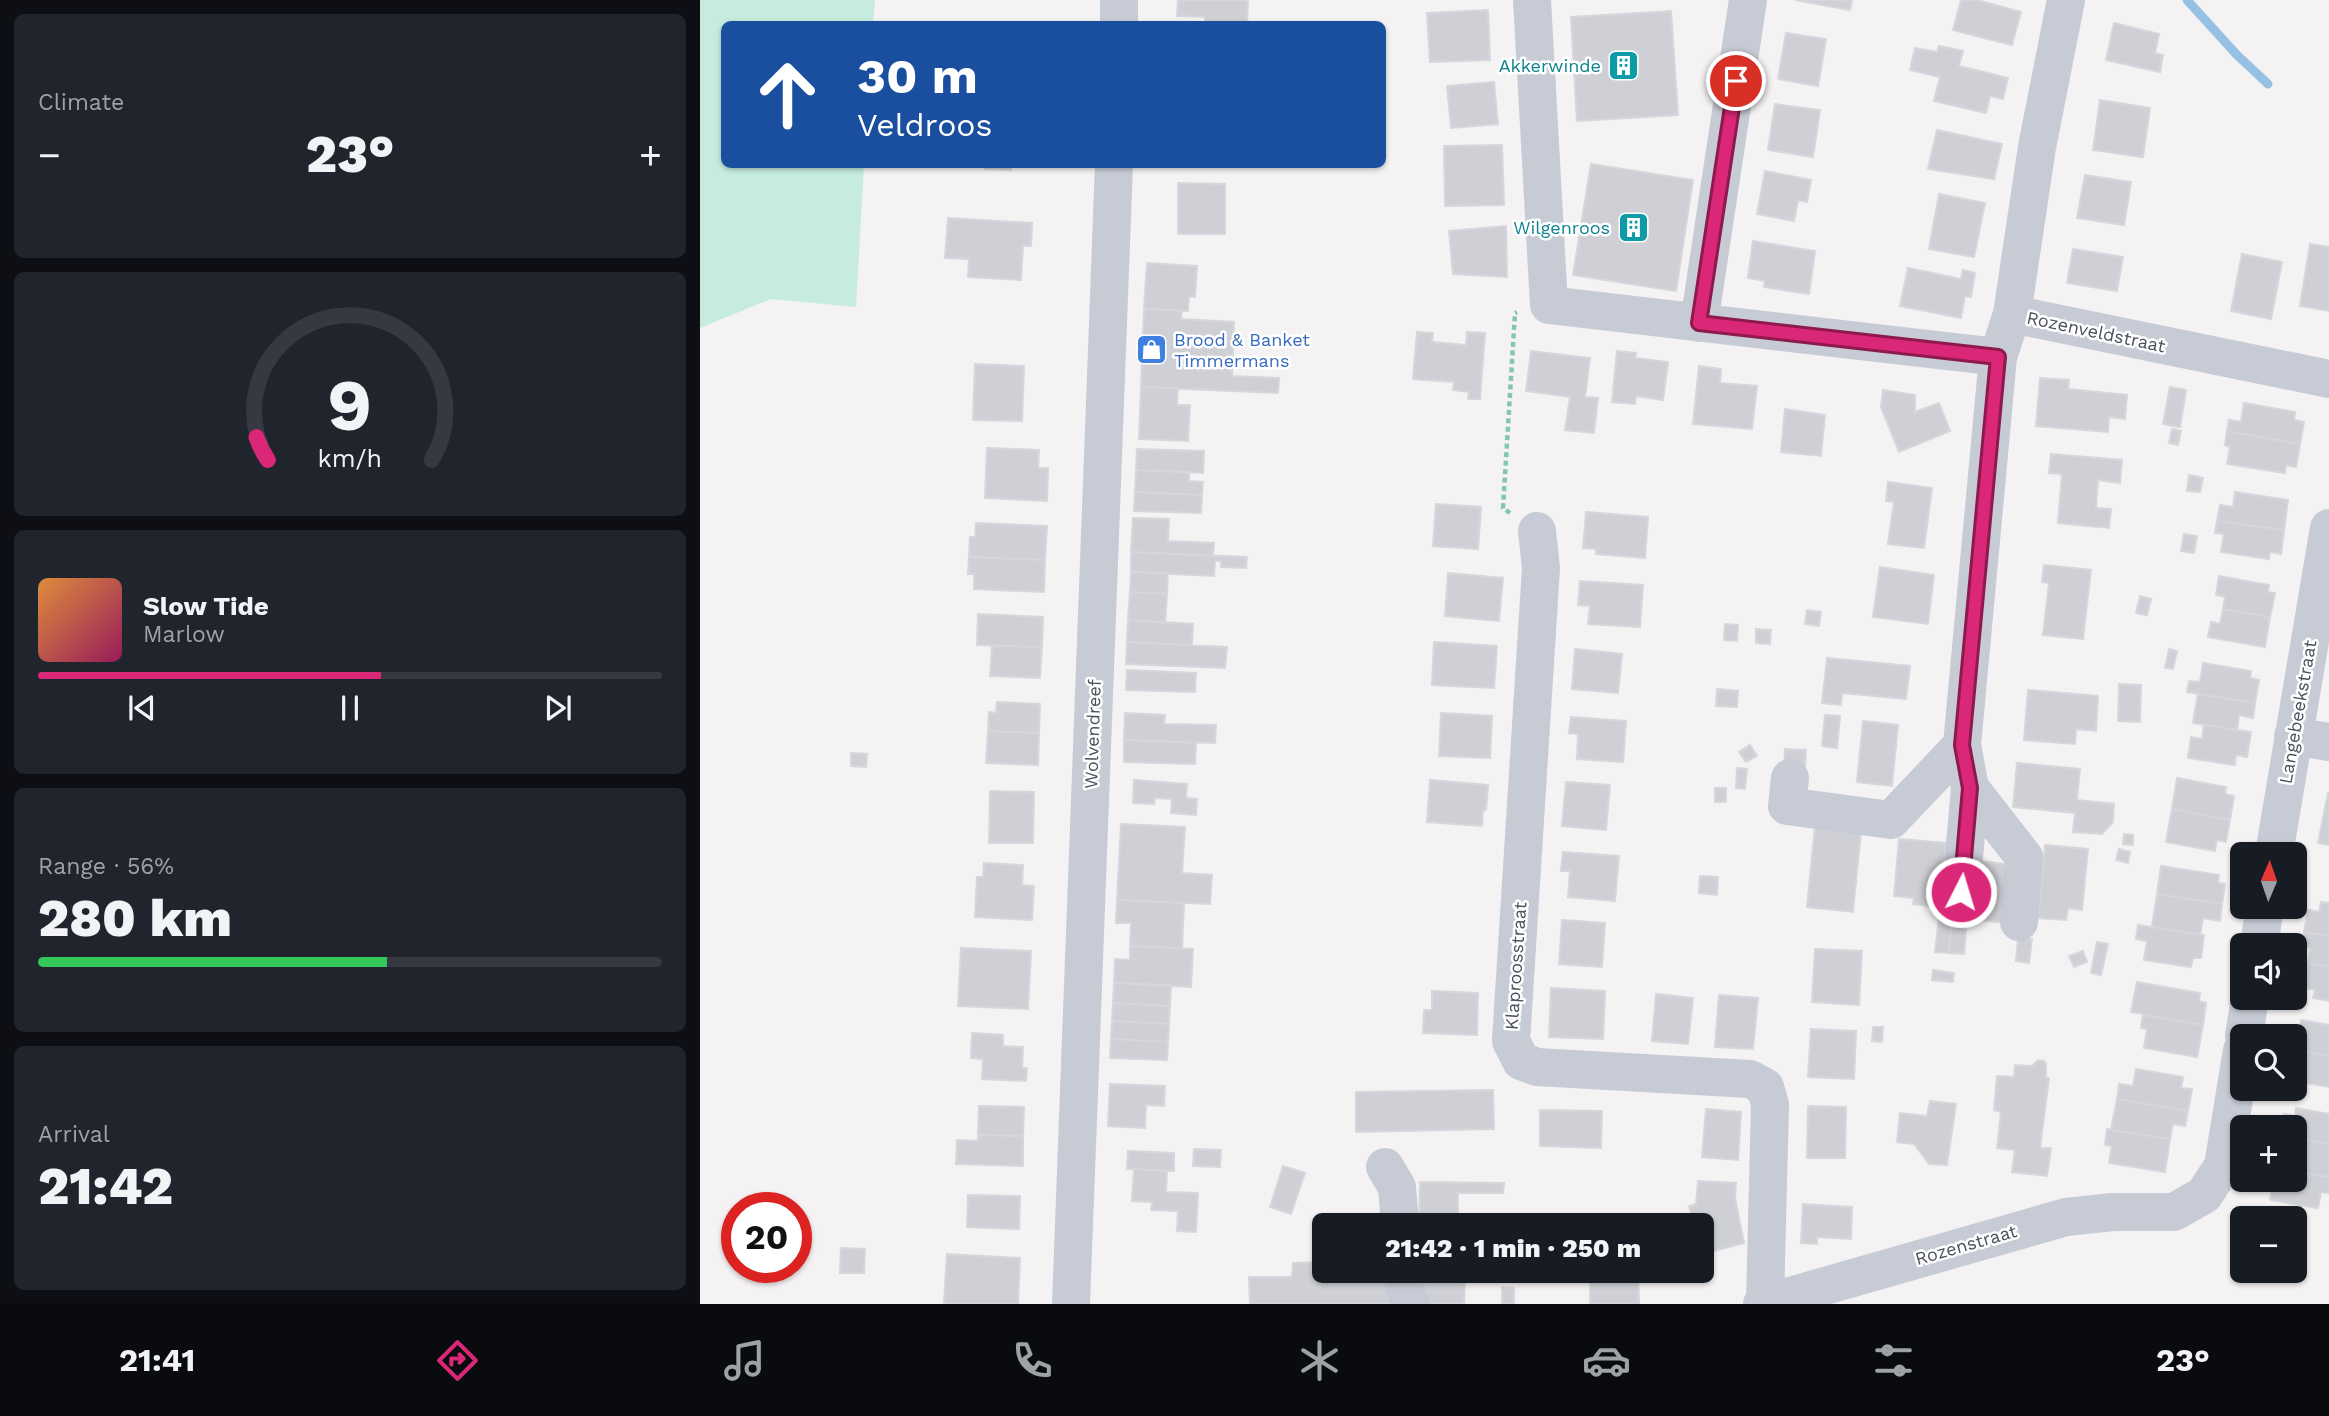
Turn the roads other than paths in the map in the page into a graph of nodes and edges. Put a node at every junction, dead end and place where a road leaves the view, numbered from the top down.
1 (1119, 0) edge
2 (1532, 0) edge
3 (1748, 0) edge
4 (2066, 0) edge
5 (1119, 21) edge
6 (1114, 168) edge
7 (2012, 314) junction
8 (1699, 323) junction
9 (1998, 357) junction
10 (2329, 379) edge
11 (2329, 528) edge
12 (1537, 531) road end
13 (2311, 739) edge
14 (1962, 745) junction
15 (1790, 778) dead end
16 (1970, 788) junction
17 (2278, 842) edge
18 (1961, 892) dead end
19 (2020, 922) dead end
20 (2234, 1101) edge
21 (1385, 1167) dead end
22 (1399, 1213) edge
23 (1405, 1283) edge
24 (1764, 1303) edge
25 (1071, 1304) edge
26 (1411, 1304) edge

1 - 5 street
2 - 8 street
3 - 8 street
4 - 7 street, Rozenveldstraat
6 - 25 street, Wolvendreef
7 - 9 street
7 - 10 street, Rozenveldstraat
8 - 9 street
9 - 14 street
11 - 13 street, Langebeekstraat
12 - 24 street, Klaproosstraat
13 - 17 street, Langebeekstraat
14 - 15 street
14 - 16 street
16 - 18 street
16 - 19 street
20 - 24 street, Rozenstraat
21 - 22 street
23 - 26 street

